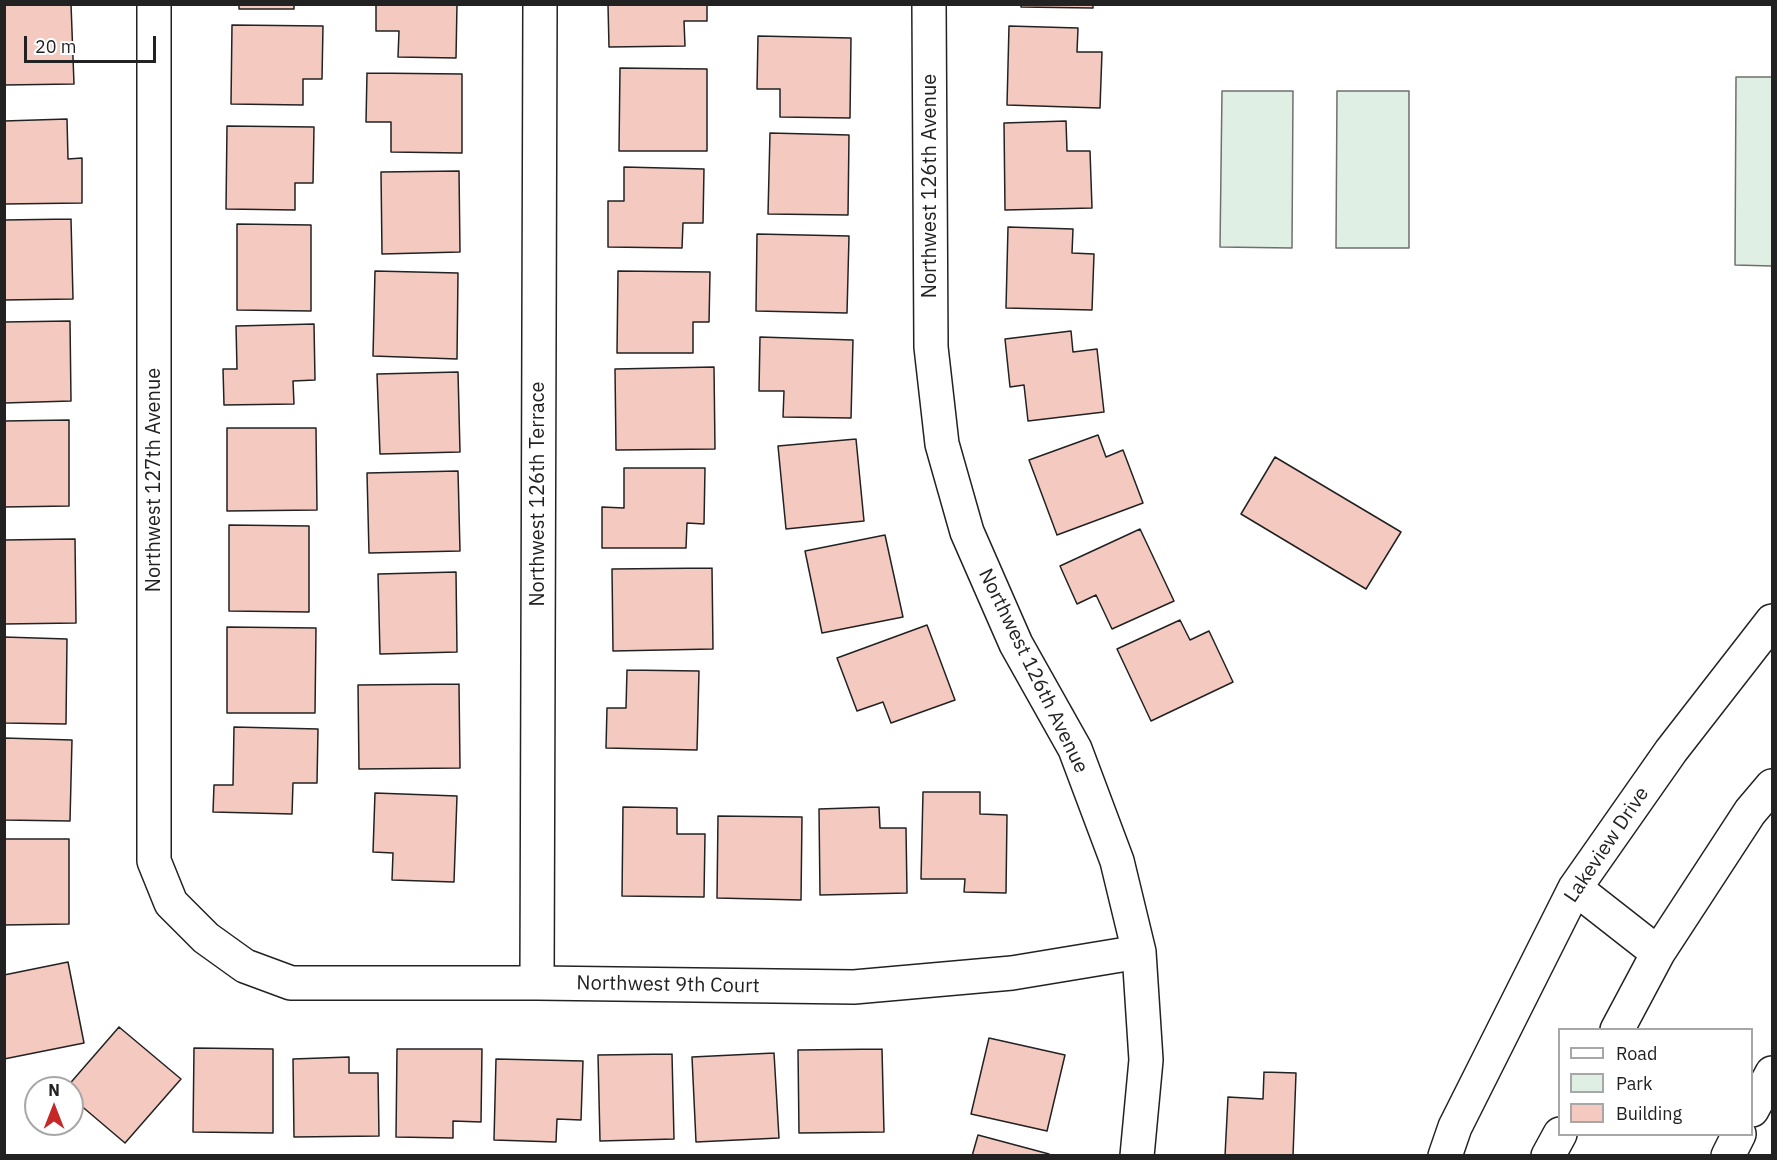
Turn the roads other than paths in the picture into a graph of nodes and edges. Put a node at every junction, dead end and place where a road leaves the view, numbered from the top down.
1 (154, 4) edge
2 (540, 4) edge
3 (929, 4) edge
4 (1773, 621) edge
5 (1773, 786) edge
6 (1575, 888) junction
7 (206, 938) joint
8 (1139, 952) junction
9 (1658, 953) junction
10 (537, 983) junction
11 (1618, 1028) edge
12 (1773, 1073) edge
13 (1753, 1108) edge
14 (1559, 1136) edge
15 (1738, 1136) edge
16 (1137, 1155) edge
17 (1445, 1155) edge
18 (1548, 1155) edge
19 (1728, 1155) edge

1 - 7 street, Northwest 127th Avenue
2 - 10 street, Northwest 126th Terrace
3 - 8 street, Northwest 126th Avenue
4 - 6 street, Lakeview Drive
5 - 9 street
6 - 9 street
6 - 17 street, Lakeview Drive
7 - 10 street, Northwest 9th Court
8 - 10 street, Northwest 9th Court
8 - 16 street, Northwest 126th Avenue
9 - 11 street
12 - 13 street
14 - 18 street
15 - 19 street

